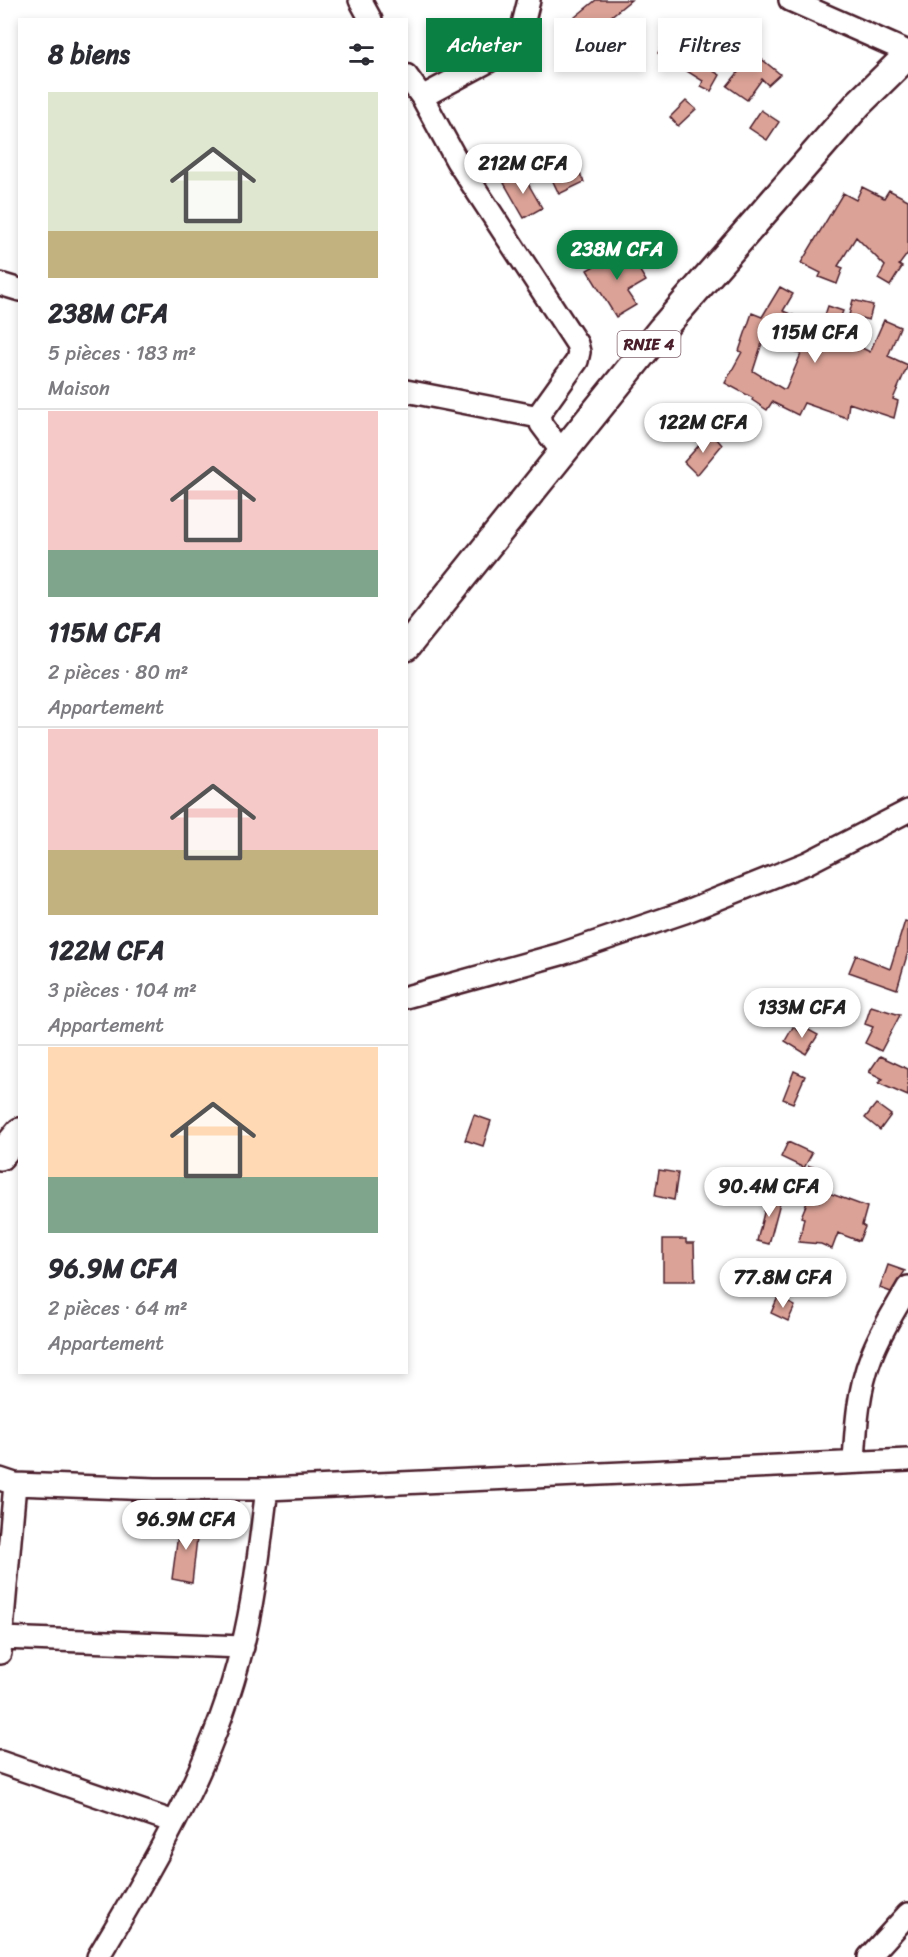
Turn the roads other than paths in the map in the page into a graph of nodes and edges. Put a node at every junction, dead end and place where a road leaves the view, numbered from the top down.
1 (360, 0) edge
2 (529, 0) edge
3 (790, 0) edge
4 (370, 18) edge
5 (908, 53) edge
6 (408, 78) edge
7 (422, 97) junction
8 (0, 284) edge
9 (18, 289) edge
10 (408, 391) edge
11 (539, 417) junction
12 (562, 452) junction
13 (408, 644) edge
14 (908, 811) edge
15 (408, 996) edge
16 (18, 1134) edge
17 (0, 1156) edge
18 (908, 1287) edge
19 (908, 1460) edge
20 (854, 1461) junction
21 (8, 1481) edge
22 (267, 1489) junction
23 (1, 1646) edge
24 (243, 1647) junction
25 (0, 1762) edge
26 (174, 1822) junction
27 (908, 1914) edge
28 (98, 1957) edge
29 (869, 1957) edge

1 - 4 street
2 - 7 street
3 - 5 street
5 - 12 main road, RNIE 4
6 - 7 street
7 - 11 street
8 - 9 street
10 - 11 street
11 - 12 street
12 - 13 main road, RNIE 4
14 - 15 street
16 - 17 main road
18 - 20 street
19 - 20 street
20 - 22 street
21 - 22 street
21 - 23 street
22 - 24 street
23 - 24 street
24 - 26 street
25 - 26 street
26 - 28 street
27 - 29 street

